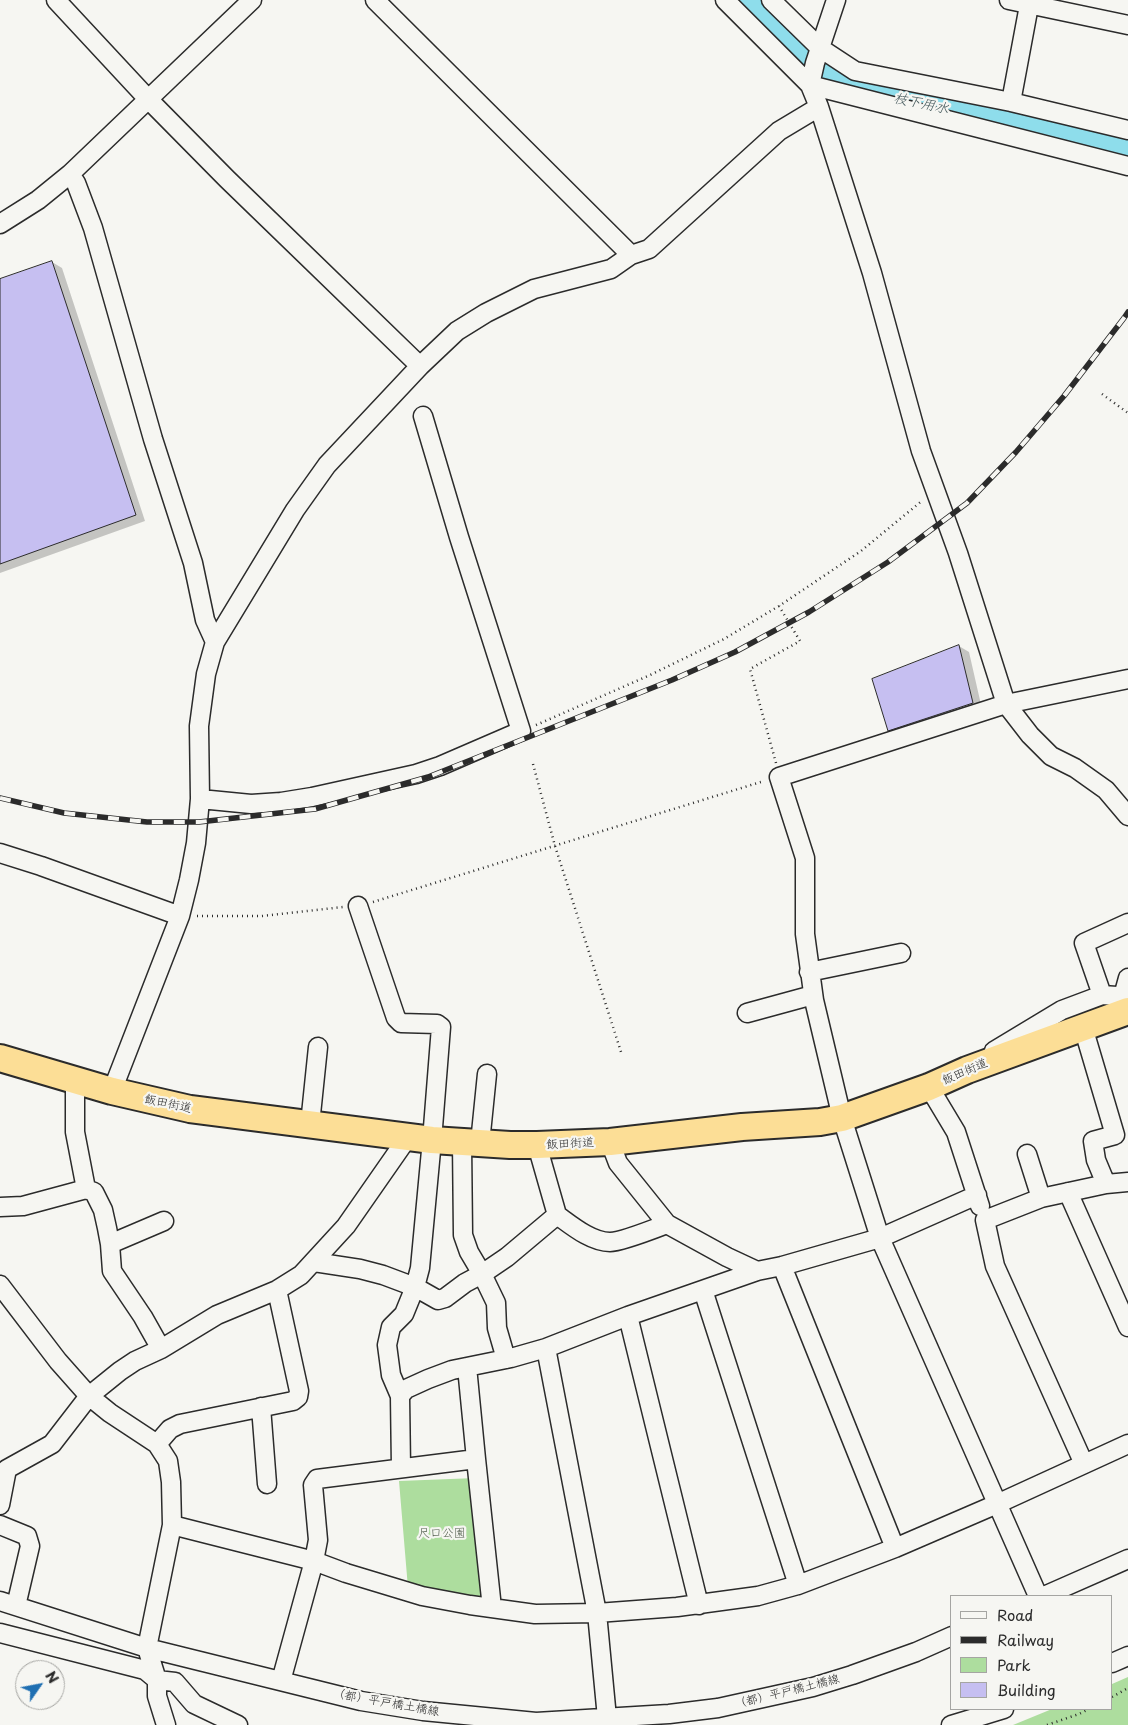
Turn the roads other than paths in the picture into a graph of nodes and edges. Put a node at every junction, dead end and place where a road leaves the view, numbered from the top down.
1 (56, 0) edge
2 (252, 0) edge
3 (375, 0) edge
4 (725, 0) edge
5 (771, 0) edge
6 (836, 0) edge
7 (1009, 0) edge
8 (1029, 2) edge
9 (1128, 25) edge
10 (820, 48) junction
11 (811, 81) junction
12 (148, 99) junction
13 (1011, 102) junction
14 (819, 107) junction
15 (1128, 130) edge
16 (1128, 166) edge
17 (70, 174) junction
18 (0, 224) edge
19 (631, 255) junction
20 (420, 366) junction
21 (423, 416) dead end
22 (215, 642) junction
23 (1128, 679) edge
24 (1006, 704) junction
25 (200, 799) junction
26 (1128, 816) edge
27 (0, 853) edge
28 (358, 906) dead end
29 (180, 916) junction
30 (1128, 923) edge
31 (900, 954) dead end
32 (809, 972) junction
33 (1128, 978) edge
34 (813, 995) junction
35 (1102, 995) junction
36 (1128, 1005) edge
37 (1128, 1010) edge
38 (747, 1013) dead end
39 (1083, 1027) junction
40 (318, 1047) dead end
41 (0, 1058) edge
42 (967, 1070) junction
43 (487, 1074) dead end
44 (75, 1081) junction
45 (929, 1088) junction
46 (112, 1091) junction
47 (842, 1118) junction
48 (310, 1124) junction
49 (420, 1138) junction
50 (610, 1142) junction
51 (471, 1143) junction
52 (537, 1145) junction
53 (1027, 1154) dead end
54 (1128, 1182) edge
55 (1106, 1184) junction
56 (86, 1189) junction
57 (1068, 1192) junction
58 (977, 1195) junction
59 (1041, 1198) junction
60 (0, 1208) edge
61 (557, 1215) junction
62 (985, 1220) junction
63 (164, 1222) dead end
64 (667, 1224) junction
65 (880, 1238) junction
66 (110, 1244) junction
67 (314, 1262) junction
68 (782, 1266) junction
69 (757, 1271) junction
70 (482, 1274) junction
71 (0, 1284) edge
72 (415, 1287) junction
73 (277, 1290) junction
74 (703, 1290) junction
75 (628, 1316) junction
76 (1128, 1327) edge
77 (546, 1348) junction
78 (161, 1350) junction
79 (506, 1359) junction
80 (467, 1367) junction
81 (89, 1396) junction
82 (400, 1396) junction
83 (261, 1407) junction
84 (157, 1444) junction
85 (1128, 1444) edge
86 (476, 1458) junction
87 (1084, 1464) junction
88 (3, 1467) edge
89 (401, 1468) junction
90 (267, 1484) dead end
91 (997, 1504) junction
92 (0, 1505) edge
93 (0, 1525) edge
94 (172, 1525) junction
95 (895, 1548) junction
96 (1128, 1560) edge
97 (314, 1562) junction
98 (798, 1585) junction
99 (1038, 1595) edge
100 (1046, 1595) edge
101 (8, 1604) edge
102 (699, 1605) junction
103 (492, 1608) junction
104 (597, 1613) junction
105 (0, 1633) edge
106 (950, 1637) edge
107 (147, 1648) junction
108 (1128, 1656) edge
109 (1113, 1663) edge
110 (157, 1680) junction
111 (281, 1680) junction
112 (1001, 1710) edge
113 (607, 1718) junction
114 (166, 1725) edge
115 (238, 1725) edge
116 (951, 1725) edge

1 - 12 street
2 - 12 street
3 - 19 street
4 - 11 street
5 - 10 street
6 - 10 street
7 - 8 street
8 - 9 street
8 - 13 street
10 - 11 street
10 - 13 street
11 - 14 street
11 - 16 street
12 - 17 street
12 - 20 street
13 - 15 street
14 - 19 street
14 - 24 street
17 - 18 street
17 - 22 street
19 - 20 street
20 - 22 street
21 - 25 street
22 - 25 street
23 - 24 street
24 - 26 street
24 - 32 street
25 - 29 street
27 - 29 street
28 - 49 street
29 - 46 street
30 - 35 street
31 - 32 street
32 - 34 street
33 - 36 street
34 - 38 street
34 - 47 street
35 - 37 street
35 - 42 street
37 - 39 highway, 飯田街道
39 - 42 highway, 飯田街道
39 - 55 street
40 - 48 street
41 - 44 highway, 飯田街道
42 - 45 highway, 飯田街道
43 - 51 street
44 - 46 highway, 飯田街道
44 - 56 street
45 - 47 highway, 飯田街道
45 - 58 street
46 - 48 highway, 飯田街道
47 - 50 highway, 飯田街道
47 - 65 street
48 - 49 highway, 飯田街道
49 - 51 highway, 飯田街道
49 - 67 street
49 - 72 street
50 - 52 highway, 飯田街道
50 - 64 street
51 - 52 highway, 飯田街道
51 - 70 street
52 - 61 street
53 - 59 street
54 - 55 street
55 - 57 street
56 - 60 street
56 - 66 street
57 - 59 street
57 - 76 street
58 - 62 street
58 - 65 street
59 - 62 street
61 - 64 street
61 - 70 street
62 - 87 street
63 - 66 street
64 - 69 street
65 - 68 street
65 - 91 street
66 - 78 street
67 - 72 street
67 - 73 street
68 - 69 street
68 - 95 street
69 - 74 street
70 - 72 street
70 - 79 street
71 - 81 street
72 - 82 street
73 - 78 street
73 - 83 street
74 - 75 street
74 - 98 street
75 - 77 street
75 - 102 street
77 - 79 street
77 - 104 street
78 - 81 street
79 - 80 street
80 - 82 street
80 - 86 street
81 - 84 street
81 - 88 street
82 - 89 street
83 - 84 street
83 - 90 street
84 - 94 street
85 - 87 street
86 - 89 street
86 - 103 street
87 - 91 street
88 - 92 street
89 - 97 street
91 - 95 street
91 - 99 street
93 - 101 street
94 - 97 street
94 - 107 street
95 - 98 street
96 - 100 street
97 - 103 street
97 - 111 street
98 - 102 street
101 - 107 street, （都）平戸橋土橋線
102 - 104 street
103 - 104 street
104 - 113 street
105 - 110 street
106 - 113 street, （都）平戸橋土橋線
107 - 110 street
107 - 111 street, （都）平戸橋土橋線
108 - 109 street
110 - 114 street
110 - 115 street
111 - 113 street, （都）平戸橋土橋線
112 - 116 street

